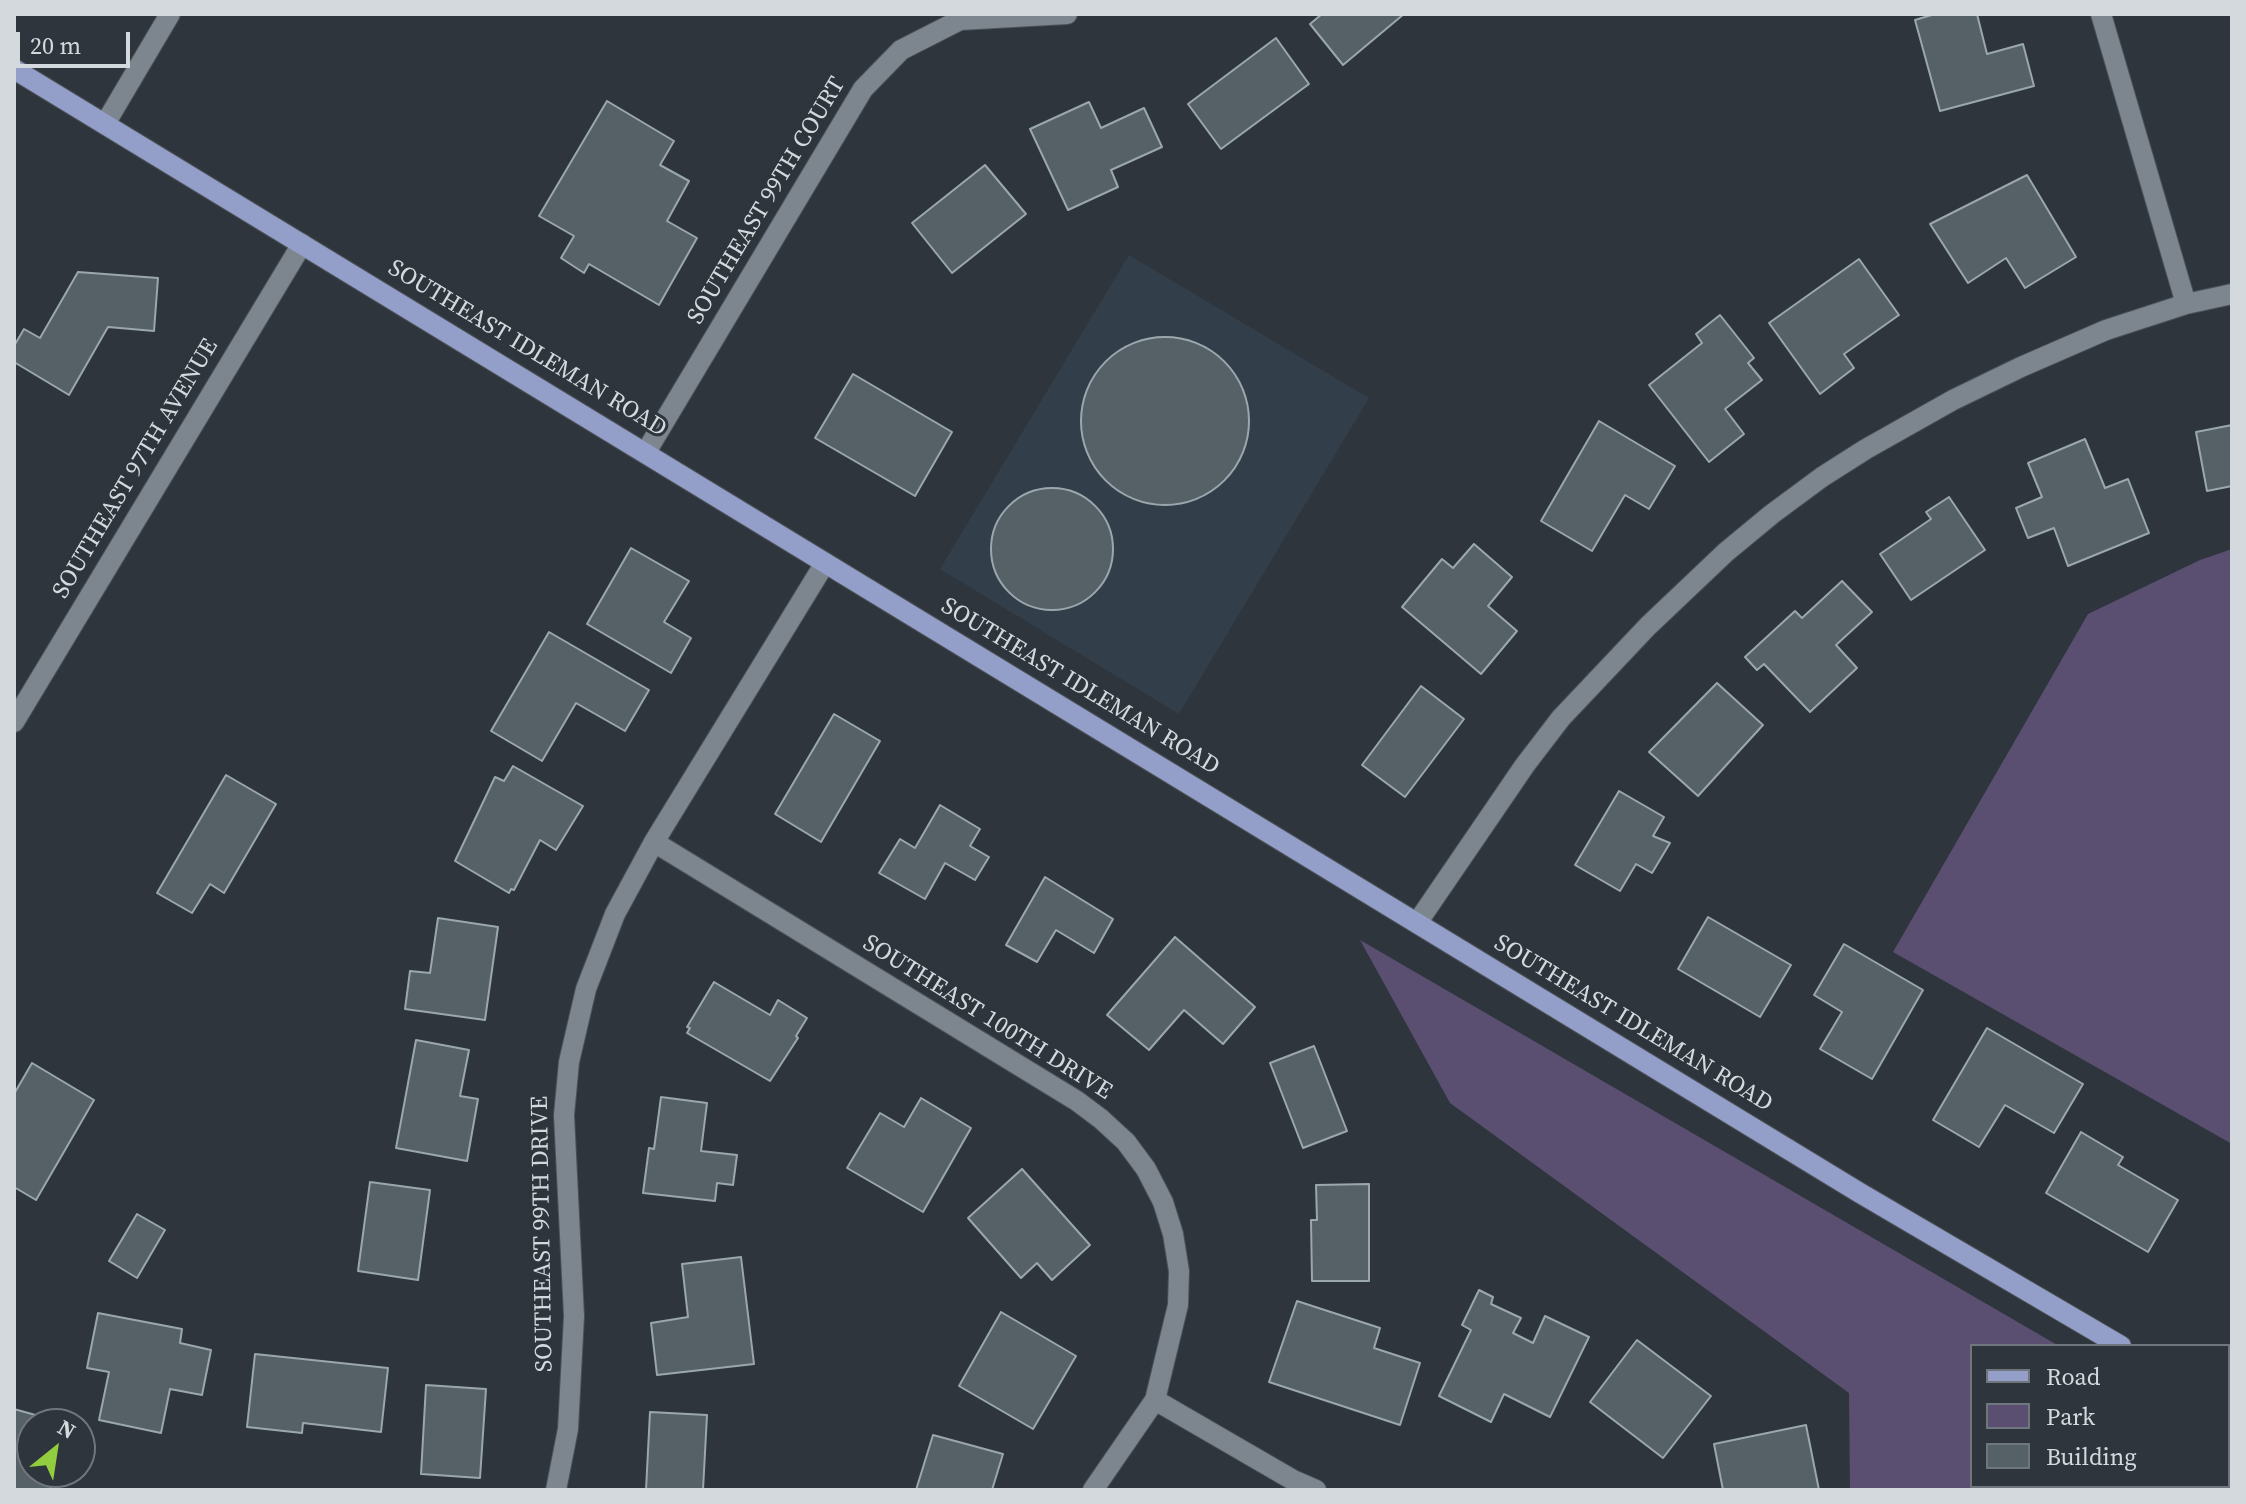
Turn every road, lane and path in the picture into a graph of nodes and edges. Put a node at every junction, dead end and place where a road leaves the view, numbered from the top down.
1 (170, 14) edge
2 (1067, 14) edge
3 (2101, 14) edge
4 (14, 69) edge
5 (105, 124) junction
6 (302, 244) junction
7 (2232, 294) edge
8 (2186, 304) junction
9 (646, 452) junction
10 (825, 563) junction
11 (14, 722) edge
12 (654, 842) junction
13 (1417, 923) junction
14 (2118, 1344) edge
15 (1155, 1400) junction
16 (556, 1490) edge
17 (1093, 1490) edge
18 (1316, 1490) edge

1 - 5 street
2 - 9 street, SOUTHEAST 99TH COURT
3 - 8 street
4 - 5 main road, SOUTHEAST IDLEMAN ROAD
5 - 6 main road, SOUTHEAST IDLEMAN ROAD
6 - 9 main road, SOUTHEAST IDLEMAN ROAD
6 - 11 street, SOUTHEAST 97TH AVENUE
7 - 8 street
8 - 13 street
9 - 10 main road, SOUTHEAST IDLEMAN ROAD
10 - 12 street, SOUTHEAST 99TH DRIVE
10 - 13 main road, SOUTHEAST IDLEMAN ROAD
12 - 15 street, SOUTHEAST 100TH DRIVE
12 - 16 street, SOUTHEAST 99TH DRIVE
13 - 14 main road, SOUTHEAST IDLEMAN ROAD
15 - 17 street, SOUTHEAST 100TH DRIVE
15 - 18 street

